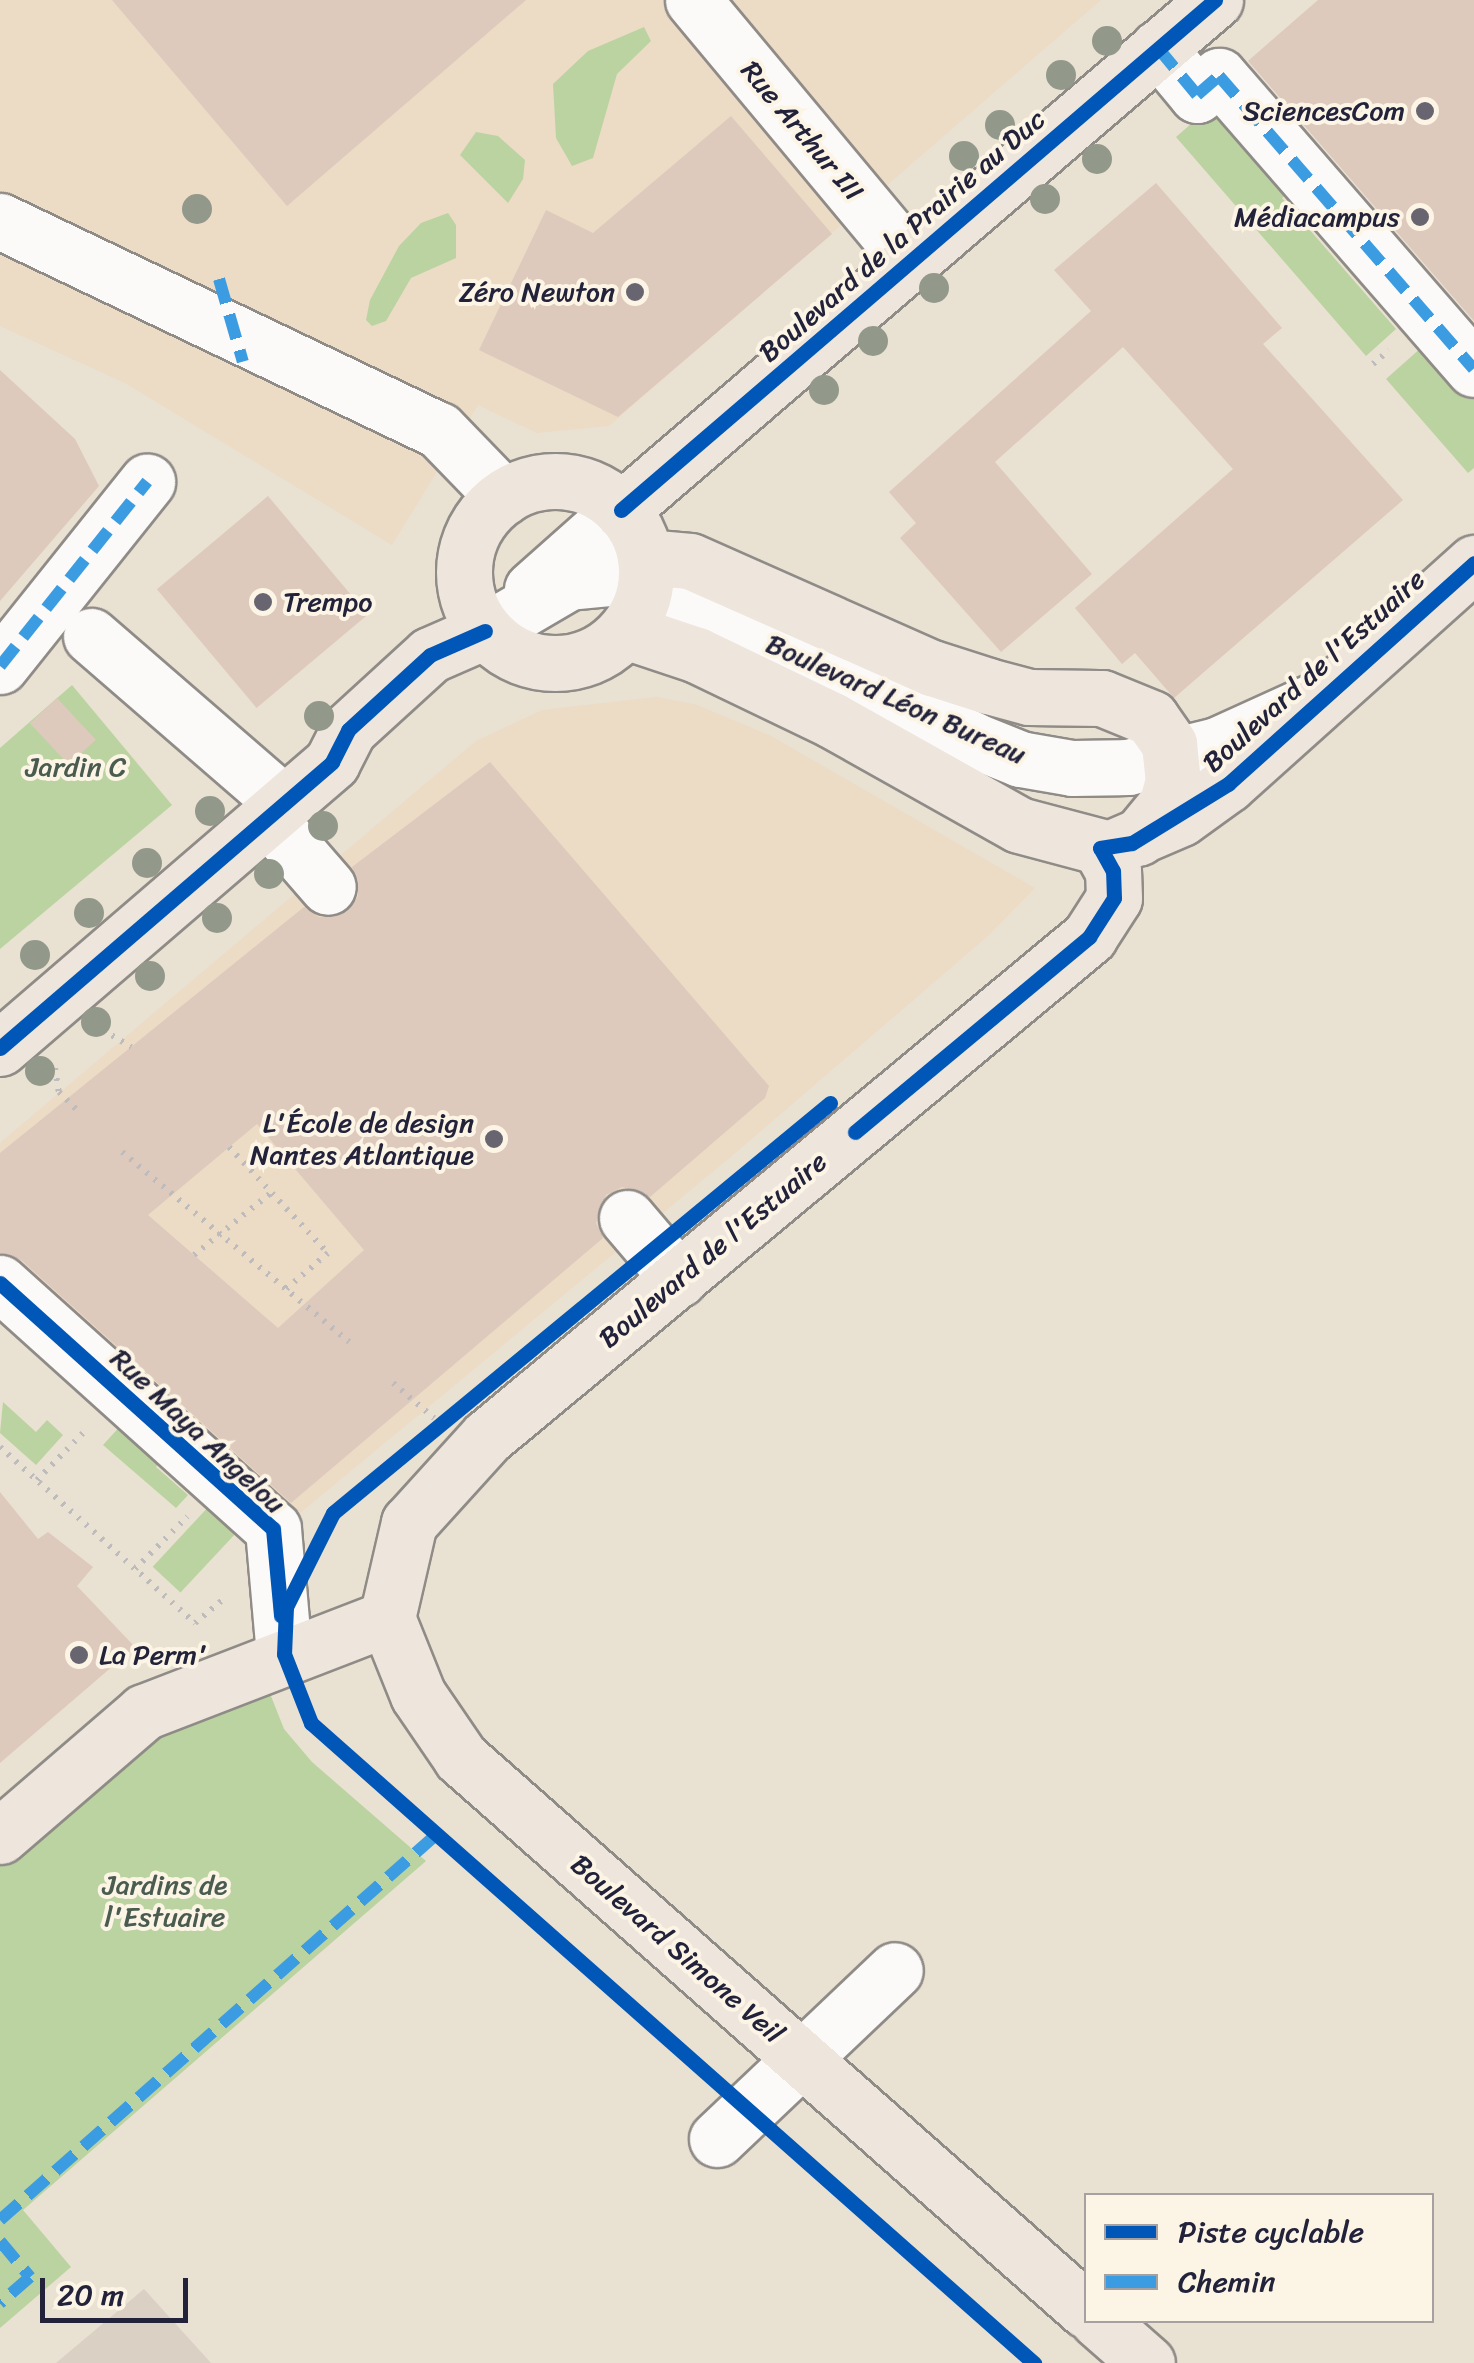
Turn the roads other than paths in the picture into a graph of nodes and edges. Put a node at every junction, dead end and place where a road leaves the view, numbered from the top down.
1 (693, 0) edge
2 (1215, 0) edge
3 (1158, 48) junction
4 (0, 221) edge
5 (911, 262) junction
6 (219, 278) dead end
7 (238, 346) junction
8 (1474, 369) edge
9 (147, 482) dead end
10 (504, 496) junction
11 (1474, 562) edge
12 (634, 570) junction
13 (486, 631) junction
14 (91, 636) dead end
15 (0, 666) edge
16 (1314, 701) junction
17 (1172, 757) junction
18 (276, 810) junction
19 (1116, 846) junction
20 (328, 888) dead end
21 (0, 1048) edge
22 (627, 1218) dead end
23 (679, 1279) junction
24 (0, 1284) edge
25 (387, 1618) junction
26 (284, 1654) junction
27 (0, 1836) edge
28 (895, 1970) dead end
29 (799, 2056) junction
30 (717, 2138) dead end
31 (1084, 2308) edge
32 (1101, 2323) edge
33 (1146, 2363) edge

1 - 5 street, Rue Arthur III
2 - 3 main road, Boulevard de la Prairie au Duc
3 - 5 main road, Boulevard de la Prairie au Duc
3 - 8 street
4 - 7 street
5 - 12 main road, Boulevard de la Prairie au Duc
6 - 7 street
7 - 10 street
9 - 15 street
10 - 12 main road
10 - 13 main road
11 - 16 main road, Boulevard de l'Estuaire
12 - 13 street, Boulevard de la Prairie au Duc
12 - 13 street, Boulevard de la Prairie au Duc
12 - 13 main road
12 - 17 street, Boulevard Léon Bureau
12 - 19 main road, Boulevard Léon Bureau
13 - 18 main road, Boulevard de la Prairie au Duc
14 - 18 street
16 - 17 street, Boulevard de l'Estuaire
16 - 19 main road, Boulevard de l'Estuaire
17 - 19 main road, Boulevard de l'Estuaire
18 - 20 street
18 - 21 main road, Boulevard de la Prairie au Duc
19 - 23 main road, Boulevard de l'Estuaire
22 - 23 street
23 - 25 main road, Boulevard de l'Estuaire
24 - 26 street, Rue Maya Angelou
25 - 26 main road
25 - 29 main road, Boulevard Simone Veil
26 - 27 main road
28 - 29 street
29 - 30 street
29 - 31 main road, Boulevard Simone Veil
32 - 33 main road

